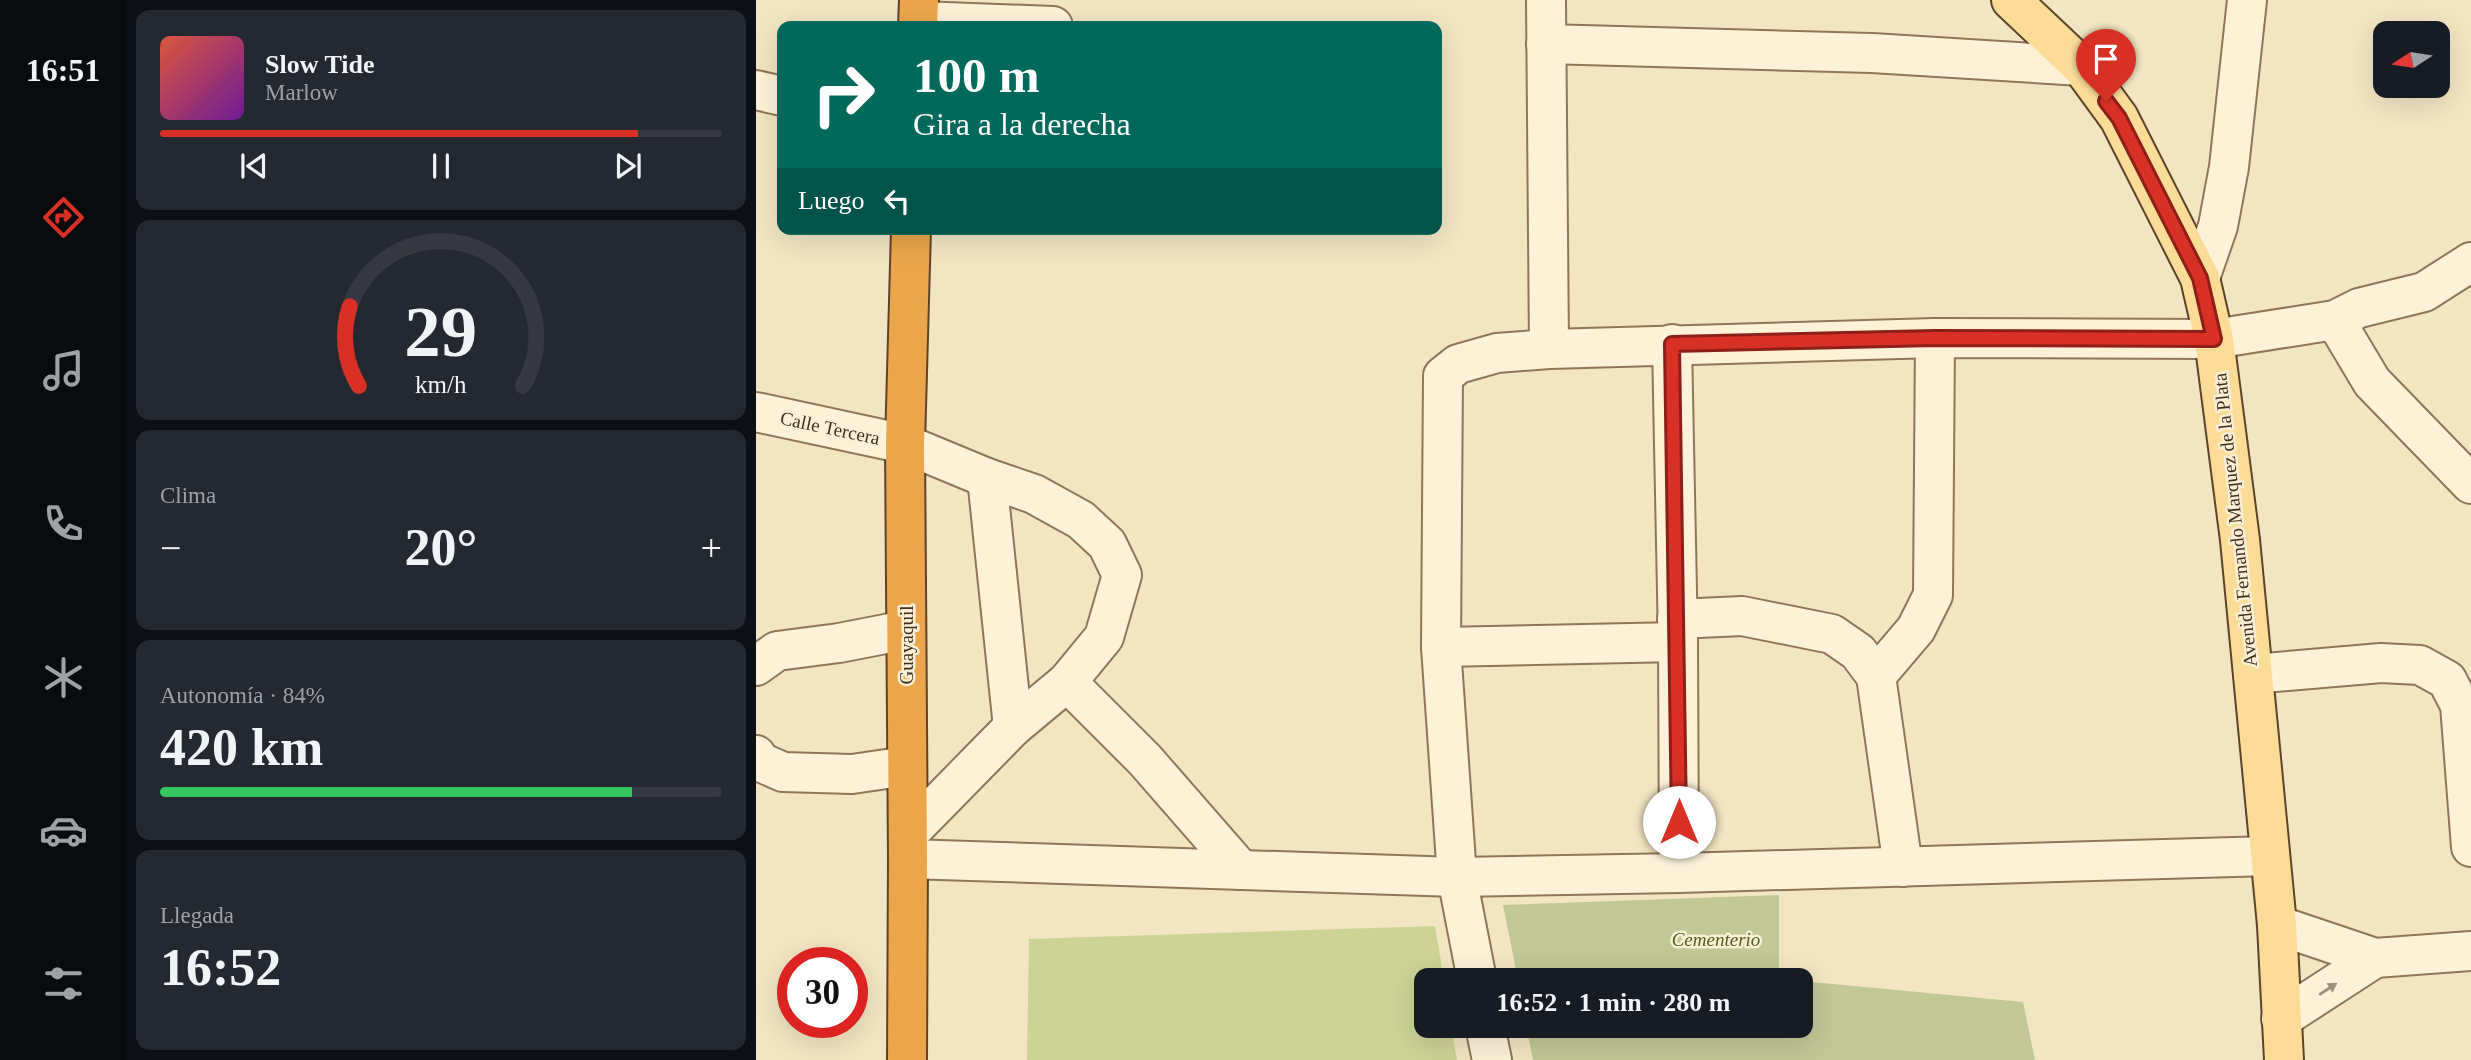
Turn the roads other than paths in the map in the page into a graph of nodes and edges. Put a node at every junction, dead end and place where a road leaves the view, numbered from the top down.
1 (1546, 0) edge
2 (2011, 0) edge
3 (2246, 0) edge
4 (919, 16) edge
5 (986, 21) edge
6 (1546, 44) junction
7 (2081, 66) junction
8 (756, 90) edge
9 (777, 95) edge
10 (911, 235) edge
11 (2471, 262) edge
12 (2200, 278) junction
13 (2336, 320) junction
14 (1935, 338) junction
15 (2214, 339) junction
16 (1672, 344) junction
17 (1549, 349) junction
18 (756, 412) edge
19 (905, 444) junction
20 (987, 478) junction
21 (2471, 484) edge
22 (906, 630) junction
23 (1678, 630) junction
24 (1441, 646) junction
25 (756, 666) edge
26 (2253, 674) junction
27 (1876, 676) junction
28 (1067, 682) junction
29 (1013, 727) junction
30 (756, 755) edge
31 (906, 766) junction
32 (908, 846) junction
33 (2471, 847) edge
34 (2270, 856) junction
35 (1903, 867) junction
36 (1241, 870) junction
37 (1679, 873) junction
38 (1457, 877) junction
39 (2277, 925) junction
40 (2471, 951) edge
41 (2375, 958) junction
42 (1474, 968) edge
43 (2281, 1019) junction
44 (1487, 1038) edge
45 (907, 1060) edge
46 (1492, 1060) edge
47 (2284, 1060) edge

1 - 6 street
2 - 7 main road, Avenida Fernando Marquez de la Plata
3 - 12 street
4 - 5 street
6 - 7 street
6 - 17 street
7 - 12 main road, Avenida Fernando Marquez de la Plata
8 - 9 street
10 - 19 highway, Guayaquil
11 - 13 street
12 - 15 main road, Avenida Fernando Marquez de la Plata
13 - 15 street
13 - 21 street
14 - 15 street
14 - 16 street
14 - 27 street
15 - 26 main road, Avenida Fernando Marquez de la Plata
16 - 17 street
16 - 23 street
17 - 24 street
18 - 19 street, Calle Tercera
19 - 20 street, Calle Tercera
19 - 22 highway, Guayaquil
20 - 28 street, Calle Tercera
20 - 29 street
22 - 25 street
22 - 31 highway, Guayaquil
23 - 24 street
23 - 27 street
23 - 37 street
24 - 38 street
26 - 33 street
26 - 34 main road, Avenida Fernando Marquez de la Plata
27 - 35 street
28 - 29 street, Calle Tercera
28 - 36 street
29 - 32 street, Calle Tercera
30 - 31 street
31 - 32 highway, Guayaquil
32 - 36 street
32 - 45 highway, Guayaquil
34 - 35 street
34 - 39 main road, Avenida Fernando Marquez de la Plata
35 - 37 street
36 - 38 street
37 - 38 street
38 - 42 street
39 - 41 street
39 - 43 main road, Avenida Fernando Marquez de la Plata
40 - 41 street
43 -> 41 street
43 - 47 main road, Avenida Fernando Marquez de la Plata
44 - 46 street

